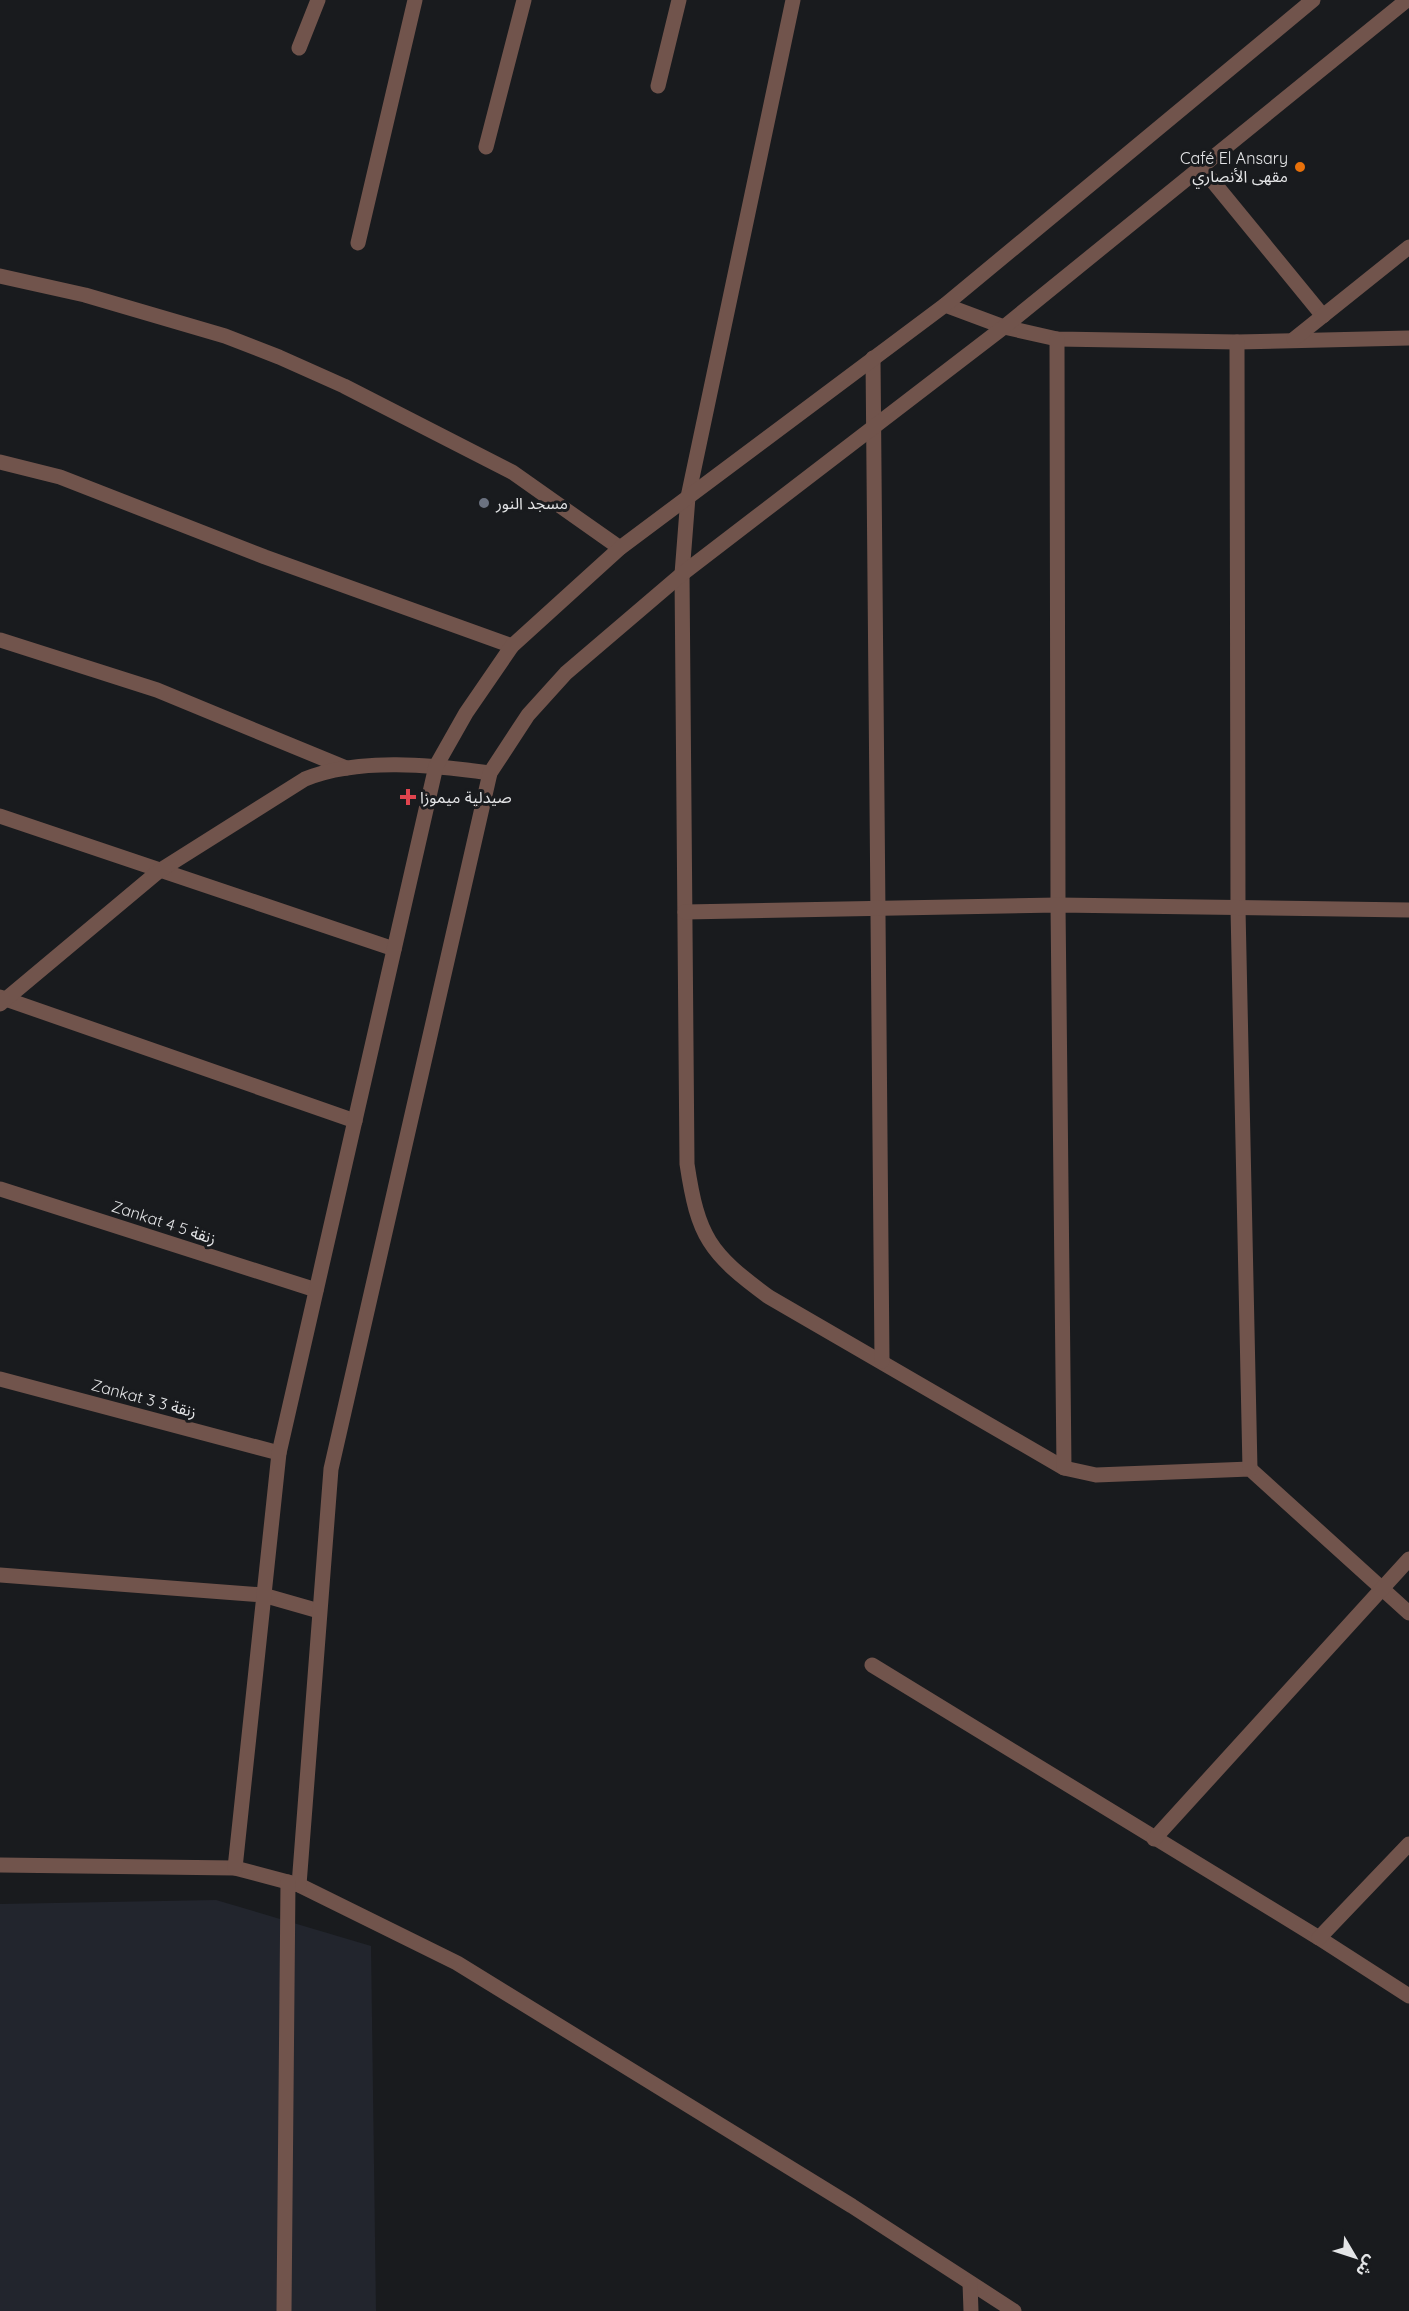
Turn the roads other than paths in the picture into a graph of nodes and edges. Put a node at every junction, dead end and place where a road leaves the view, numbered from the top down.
1 (318, 0) edge
2 (415, 0) edge
3 (524, 0) edge
4 (793, 0) edge
5 (1312, 0) edge
6 (1407, 0) edge
7 (674, 1) edge
8 (299, 48) dead end
9 (658, 86) dead end
10 (486, 147) dead end
11 (1201, 167) junction
12 (358, 243) dead end
13 (1409, 247) edge
14 (0, 276) edge
15 (945, 305) junction
16 (1323, 316) junction
17 (1004, 327) junction
18 (1409, 338) edge
19 (1057, 339) junction
20 (1294, 339) junction
21 (1237, 342) junction
22 (873, 358) junction
23 (872, 429) junction
24 (0, 462) edge
25 (688, 497) junction
26 (620, 548) junction
27 (682, 573) junction
28 (0, 640) edge
29 (512, 646) junction
30 (436, 765) junction
31 (347, 768) junction
32 (490, 773) junction
33 (0, 816) edge
34 (159, 871) junction
35 (1058, 905) junction
36 (880, 909) junction
37 (1238, 909) junction
38 (1409, 910) edge
39 (685, 912) junction
40 (394, 950) junction
41 (2, 1000) edge
42 (355, 1121) junction
43 (0, 1189) edge
44 (316, 1290) junction
45 (882, 1361) junction
46 (0, 1379) edge
47 (279, 1453) junction
48 (1064, 1468) junction
49 (1250, 1469) junction
50 (1409, 1559) edge
51 (0, 1575) edge
52 (1382, 1587) junction
53 (263, 1595) junction
54 (319, 1611) junction
55 (1409, 1613) edge
56 (872, 1665) dead end
57 (1154, 1839) junction
58 (1409, 1844) edge
59 (0, 1865) edge
60 (235, 1868) junction
61 (294, 1884) junction
62 (1319, 1938) junction
63 (1409, 1996) edge
64 (970, 2283) junction
65 (284, 2311) edge
66 (971, 2311) edge
67 (1014, 2311) edge

1 - 8 street
2 - 12 street
3 - 10 street
4 - 25 street
5 - 15 street
6 - 11 street
7 - 9 street
11 - 16 street
11 - 17 street
13 - 16 street
14 - 26 street
15 - 17 street
15 - 22 street
16 - 20 street
17 - 19 street
17 - 23 street
18 - 20 street
19 - 21 street
19 - 35 street
20 - 21 street
21 - 37 street
22 - 23 street
22 - 25 street
23 - 27 street
23 - 36 street
24 - 29 street
25 - 26 street
25 - 27 street
26 - 29 street
27 - 32 street
27 - 39 street
28 - 31 street
29 - 30 street
30 - 31 street
30 - 32 street
30 - 40 street
31 - 34 street
32 - 54 street
33 - 34 street
34 - 40 street
34 - 41 street
35 - 36 street
35 - 37 street
35 - 48 street
36 - 39 street
36 - 45 street
37 - 38 street
37 - 49 street
39 - 45 street
40 - 42 street
41 - 42 street
42 - 44 street
43 - 44 street, Zankat 4 زنقة 5
44 - 47 street
45 - 48 street
46 - 47 street, Zankat 3 زنقة 3
47 - 53 street
48 - 49 street
49 - 52 street
50 - 52 street
51 - 53 street
52 - 55 street
52 - 57 street
53 - 54 street
53 - 60 street
54 - 61 street
56 - 57 street
57 - 62 street
58 - 62 street
59 - 60 street
60 - 61 street
61 - 64 street
61 - 65 street
62 - 63 street
64 - 66 street
64 - 67 street

